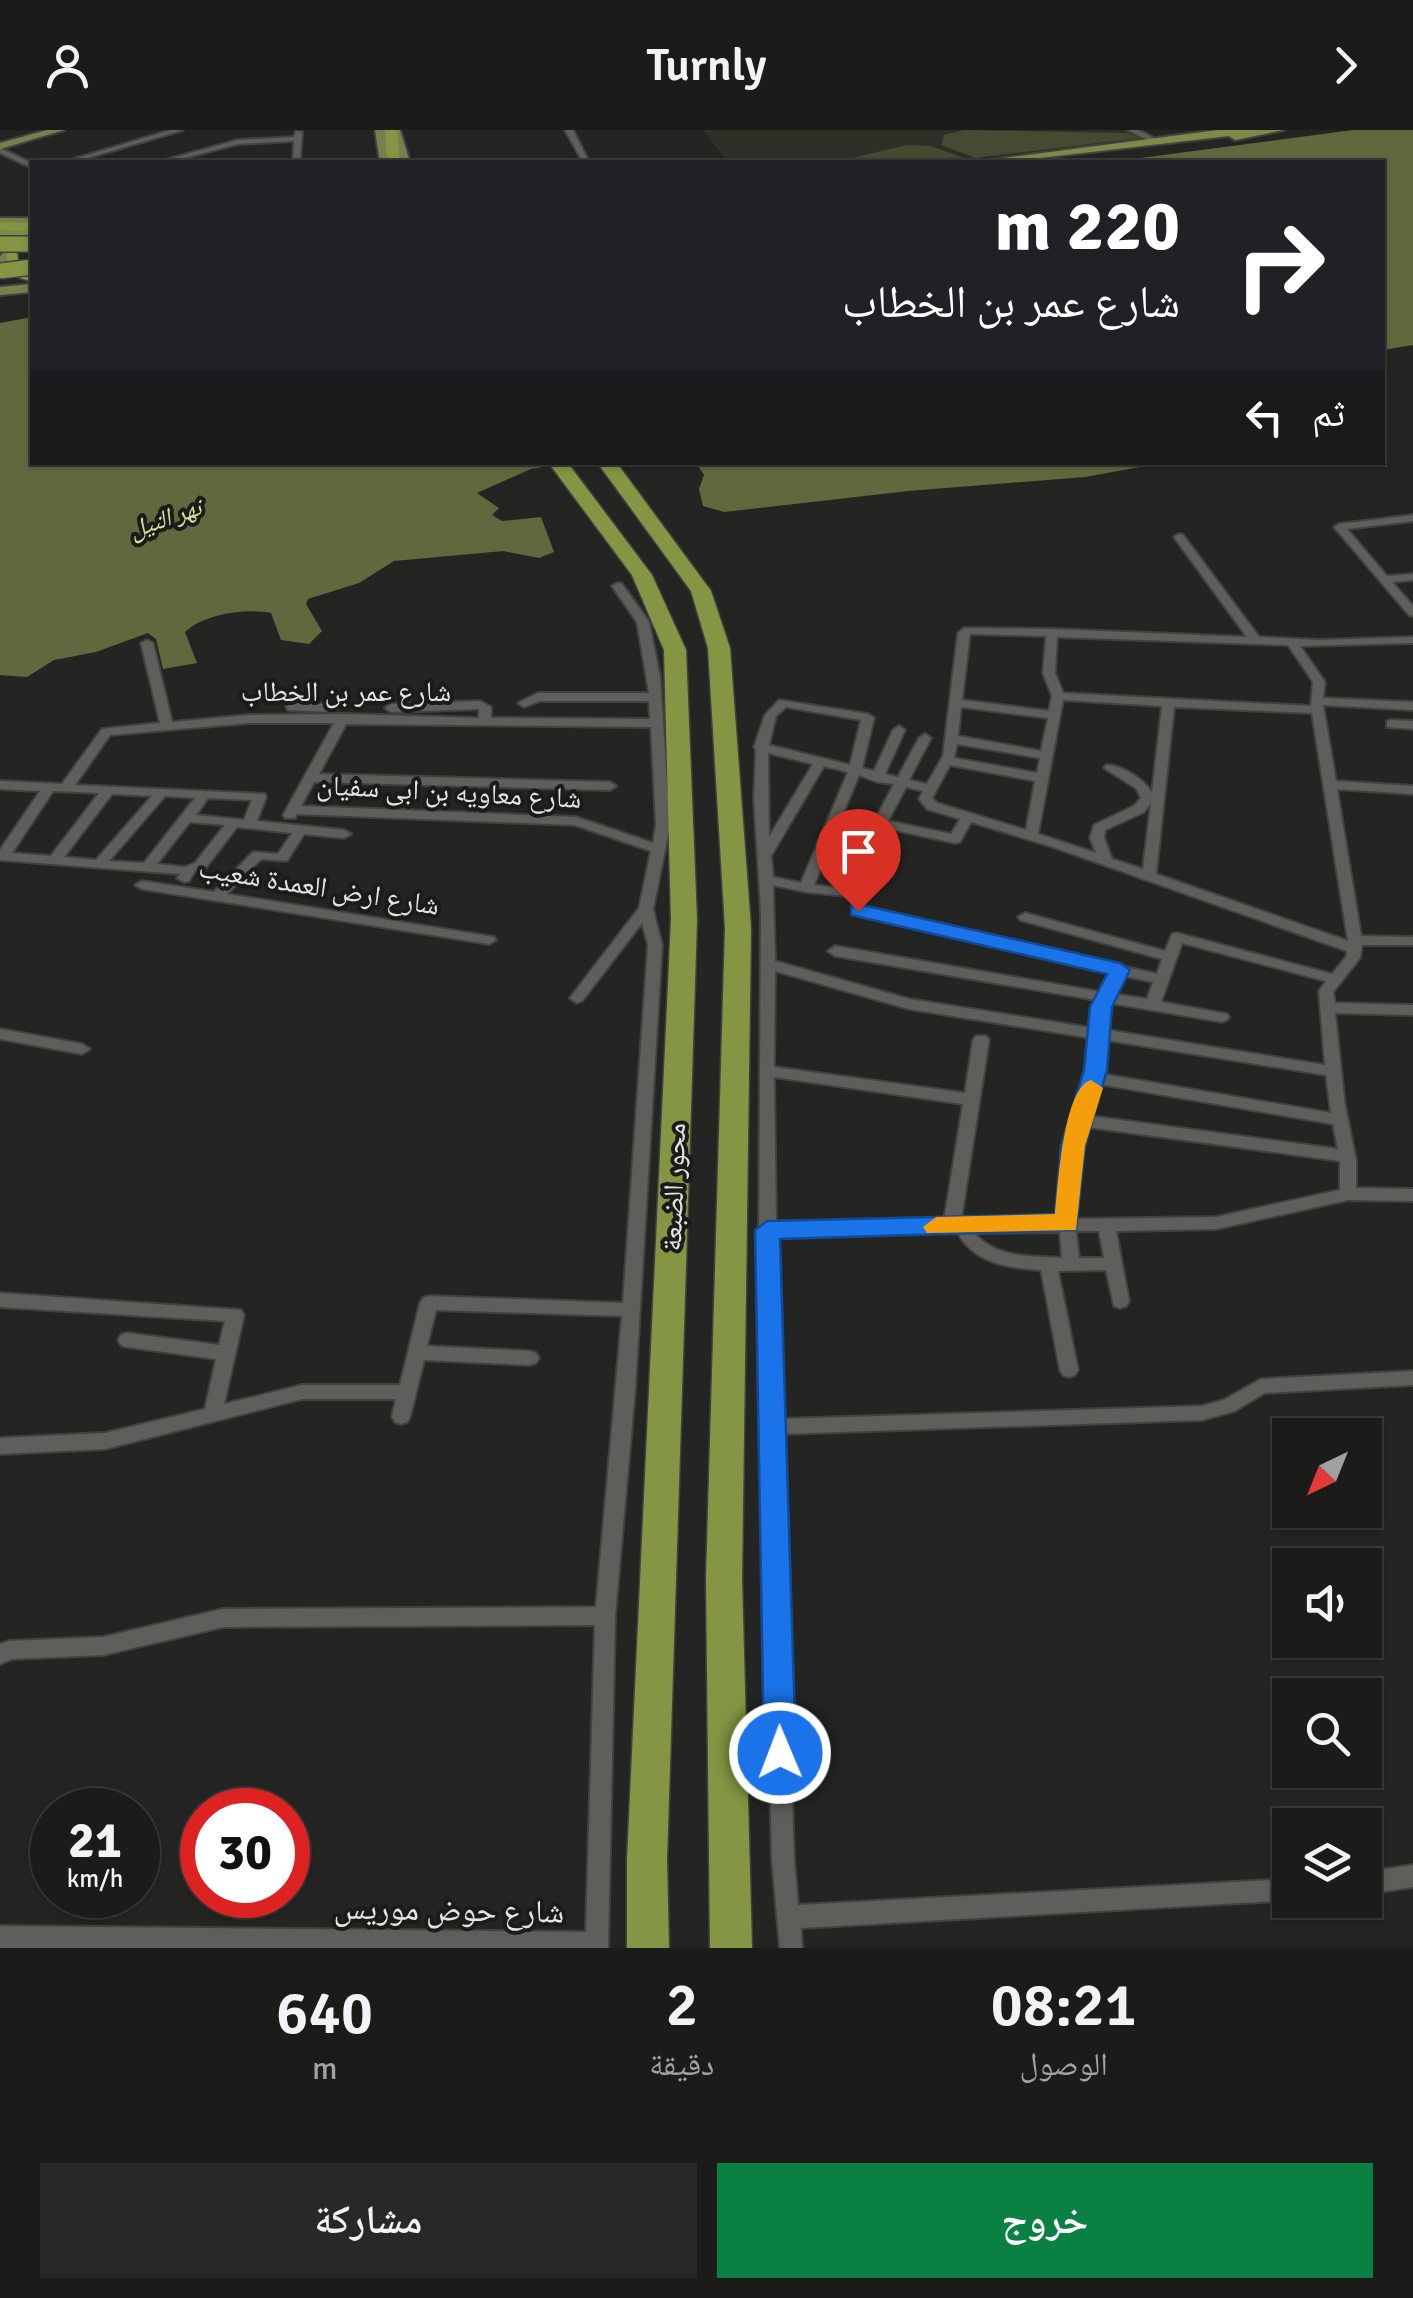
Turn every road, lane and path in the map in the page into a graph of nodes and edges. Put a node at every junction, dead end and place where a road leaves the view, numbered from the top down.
1 (42, 130) edge
2 (59, 130) edge
3 (179, 130) edge
4 (388, 130) edge
5 (568, 130) edge
6 (1132, 130) edge
7 (1248, 130) edge
8 (1278, 130) edge
9 (298, 134) edge
10 (142, 141) junction
11 (1158, 142) junction
12 (0, 146) edge
13 (155, 146) dead end
14 (169, 151) dead end
15 (182, 156) junction
16 (75, 160) edge
17 (169, 160) edge
18 (193, 160) edge
19 (297, 160) edge
20 (390, 160) edge
21 (404, 160) edge
22 (585, 160) edge
23 (997, 160) edge
24 (1046, 160) edge
25 (30, 165) edge
26 (0, 229) edge
27 (30, 232) edge
28 (30, 233) edge
29 (3, 253) edge
30 (23, 279) edge
31 (0, 290) edge
32 (559, 465) edge
33 (608, 465) edge
34 (1413, 518) edge
35 (1179, 537) dead end
36 (1413, 577) edge
37 (1384, 579) junction
38 (618, 586) dead end
39 (1413, 613) edge
40 (1052, 632) junction
41 (1256, 640) junction
42 (1413, 640) edge
43 (1292, 642) junction
44 (146, 643) dead end
45 (1058, 696) junction
46 (656, 697) junction
47 (524, 703) dead end
48 (956, 703) junction
49 (1168, 703) junction
50 (1317, 705) junction
51 (1413, 706) edge
52 (292, 707) dead end
53 (1055, 715) junction
54 (342, 718) junction
55 (485, 718) junction
56 (657, 722) junction
57 (166, 723) junction
58 (1391, 724) dead end
59 (1413, 725) edge
60 (899, 730) dead end
61 (925, 738) dead end
62 (951, 740) junction
63 (760, 748) junction
64 (1045, 755) junction
65 (947, 761) junction
66 (818, 765) junction
67 (1110, 768) dead end
68 (854, 773) junction
69 (309, 778) junction
70 (877, 778) junction
71 (1041, 778) junction
72 (902, 784) junction
73 (0, 785) edge
74 (1330, 785) junction
75 (610, 786) dead end
76 (49, 787) junction
77 (66, 788) junction
78 (931, 789) junction
79 (1413, 790) edge
80 (108, 791) junction
81 (161, 792) junction
82 (205, 794) junction
83 (292, 810) junction
84 (838, 814) junction
85 (191, 818) junction
86 (967, 818) junction
87 (242, 823) junction
88 (880, 823) junction
89 (285, 828) junction
90 (301, 830) junction
91 (344, 834) dead end
92 (1031, 836) junction
93 (658, 850) junction
94 (766, 854) junction
95 (1, 856) edge
96 (55, 860) junction
97 (1106, 860) junction
98 (100, 863) junction
99 (148, 868) junction
100 (188, 872) junction
101 (1149, 876) junction
102 (769, 880) junction
103 (142, 885) dead end
104 (806, 888) junction
105 (176, 890) junction
106 (218, 896) junction
107 (646, 909) junction
108 (858, 911) dead end
109 (1026, 917) dead end
110 (489, 940) dead end
111 (1413, 941) edge
112 (1355, 945) junction
113 (835, 951) dead end
114 (1168, 956) junction
115 (767, 964) junction
116 (1120, 970) junction
117 (1160, 979) junction
118 (1334, 980) junction
119 (577, 998) dead end
120 (1105, 998) junction
121 (1152, 1006) junction
122 (1327, 1008) junction
123 (1413, 1010) edge
124 (1222, 1017) dead end
125 (0, 1034) edge
126 (1099, 1034) junction
127 (981, 1040) dead end
128 (82, 1048) dead end
129 (767, 1072) junction
130 (1334, 1072) junction
131 (1094, 1078) junction
132 (973, 1100) junction
133 (1340, 1120) junction
134 (1083, 1121) junction
135 (1347, 1156) junction
136 (1348, 1194) junction
137 (1413, 1195) edge
138 (1067, 1223) junction
139 (1106, 1223) junction
140 (957, 1226) junction
141 (767, 1230) junction
142 (1048, 1262) junction
143 (1071, 1262) junction
144 (1113, 1264) junction
145 (0, 1300) edge
146 (1120, 1301) dead end
147 (630, 1310) junction
148 (127, 1340) dead end
149 (227, 1354) junction
150 (415, 1354) junction
151 (530, 1358) dead end
152 (1069, 1370) dead end
153 (1413, 1378) edge
154 (407, 1392) junction
155 (213, 1412) junction
156 (401, 1417) dead end
157 (774, 1427) junction
158 (0, 1446) edge
159 (605, 1616) junction
160 (0, 1655) edge
161 (1413, 1876) edge
162 (1382, 1880) edge
163 (1272, 1891) edge
164 (788, 1917) junction
165 (0, 1937) edge
166 (597, 1946) edge
167 (648, 1948) edge
168 (731, 1948) edge
169 (791, 1948) edge

1 - 12 main road
2 - 12 main road
3 - 10 street
4 - 20 highway
4 - 21 main road
5 - 22 street
6 - 11 street
7 - 11 highway
8 - 24 highway
9 - 15 street
9 - 19 street
10 - 13 street
10 - 16 street
11 - 23 highway
12 - 25 street
14 - 15 street
15 - 17 street
15 - 18 street
26 - 27 highway
28 - 29 highway, bridge
29 - 30 highway
30 - 31 highway
32 - 167 highway, محور الضبعة
33 - 168 highway, محور الضبعة
34 - 37 street
35 - 41 street
36 - 37 street
37 - 39 street
38 - 46 street
40 - 41 street
40 - 45 street
40 - 48 street
41 - 43 street
42 - 43 street
43 - 50 street
44 - 57 street
45 - 49 street
45 - 53 street
46 - 47 street
46 - 56 street
48 - 53 street
48 - 62 street
49 - 50 street
49 - 101 street
50 - 51 street
50 - 74 street
52 - 55 street
53 - 64 street
54 - 55 street, شارع عمر بن الخطاب
54 - 57 street, شارع عمر بن الخطاب
54 - 69 street
55 - 56 street, شارع عمر بن الخطاب
56 - 93 street
57 - 77 street, شارع عمر بن الخطاب
58 - 59 street
60 - 70 street
61 - 72 street
62 - 64 street
62 - 65 street
63 - 66 street
63 - 68 street
63 - 94 street
64 - 71 street
65 - 71 street
65 - 78 street
66 - 68 street
66 - 94 street
67 - 97 street
68 - 70 street
68 - 84 street
69 - 75 street
69 - 83 street
70 - 72 street
71 - 92 street
72 - 78 street
72 - 88 street
73 - 76 street
74 - 79 street
74 - 112 street
76 - 77 street
76 - 95 street
77 - 80 street
78 - 86 street
80 - 81 street
80 - 96 street
81 - 82 street
81 - 98 street
82 - 85 street
82 - 87 street
83 - 89 street
83 - 93 street, شارع معاويه بن ابى سفيان
84 - 88 street
84 - 104 street
85 - 87 street
85 - 99 street
86 - 88 street
86 - 92 street
87 - 89 street
87 - 100 street
88 - 104 street
89 - 90 street
90 - 91 street
90 - 106 street
92 - 97 street
93 - 107 street
94 - 102 street
95 - 96 street
96 - 98 street
97 - 101 street
98 - 99 street
99 - 100 street
100 - 105 street
101 - 112 street
102 - 104 street
102 - 115 street
103 - 105 street, شارع ارض العمدة شعيب
105 - 106 street, شارع ارض العمدة شعيب
106 - 110 street, شارع ارض العمدة شعيب
107 - 119 street
107 - 147 street
108 - 116 street
109 - 114 street
111 - 112 street
112 - 118 street
113 - 120 street
114 - 117 street
114 - 118 street
115 - 126 street
115 - 129 street
116 - 117 street
116 - 120 street
117 - 121 street
118 - 122 street
120 - 121 street
120 - 126 street
121 - 124 street
122 - 123 street
122 - 130 street
125 - 128 street
126 - 130 street
126 - 131 street
127 - 132 street
129 - 132 street
129 - 141 street
130 - 133 street
131 - 133 street
131 - 134 street
132 - 140 street
133 - 135 street
134 - 135 street
134 - 138 street
135 - 136 street
136 - 137 street
136 - 139 street
138 - 139 street
138 - 140 street
138 - 143 street
139 - 144 street
140 - 141 street
140 - 142 street
141 - 157 street
142 - 143 street
142 - 152 street
143 - 144 street
144 - 146 street
145 - 149 street
147 - 150 street
147 - 159 street
148 - 149 street
149 - 155 street
150 - 151 street
150 - 154 street
153 - 157 street
154 - 155 street
154 - 156 street
155 - 158 street
157 - 164 street
159 - 160 street
159 - 166 street
161 - 162 street
163 - 164 street
164 - 169 street
165 - 166 street, شارع حوض موريس

